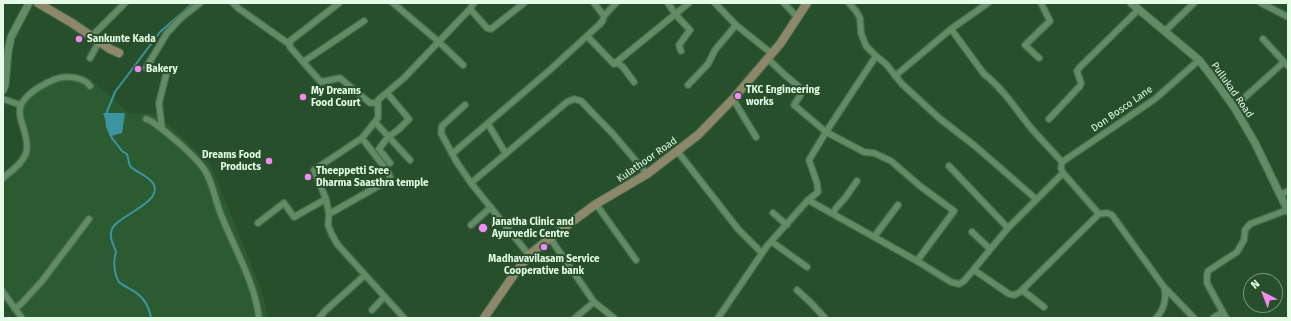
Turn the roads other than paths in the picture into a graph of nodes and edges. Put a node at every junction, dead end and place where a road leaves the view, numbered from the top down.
1 (29, 3) edge
2 (38, 3) edge
3 (125, 3) edge
4 (200, 3) edge
5 (233, 3) edge
6 (339, 3) edge
7 (393, 3) edge
8 (474, 3) edge
9 (524, 3) edge
10 (594, 3) edge
11 (616, 3) edge
12 (668, 3) edge
13 (689, 3) edge
14 (715, 3) edge
15 (784, 3) edge
16 (807, 3) edge
17 (849, 3) edge
18 (988, 3) edge
19 (1040, 3) edge
20 (1132, 3) edge
21 (1193, 3) edge
22 (1261, 3) edge
23 (1139, 9) junction
24 (469, 10) junction
25 (675, 14) junction
26 (604, 16) junction
27 (797, 17) junction
28 (1288, 17) edge
29 (364, 21) dead end
30 (736, 25) junction
31 (951, 29) junction
32 (1165, 31) junction
33 (587, 36) junction
34 (91, 37) junction
35 (1263, 39) dead end
36 (99, 42) junction
37 (438, 42) junction
38 (289, 44) junction
39 (681, 51) dead end
40 (120, 54) dead end
41 (769, 56) junction
42 (876, 56) junction
43 (90, 58) dead end
44 (1039, 58) dead end
45 (1199, 60) junction
46 (303, 62) junction
47 (616, 62) junction
48 (1286, 64) edge
49 (462, 65) dead end
50 (146, 68) dead end
51 (167, 72) dead end
52 (895, 76) junction
53 (634, 82) dead end
54 (688, 85) dead end
55 (90, 86) dead end
56 (3, 90) edge
57 (387, 93) junction
58 (3, 99) edge
59 (733, 99) junction
60 (378, 103) junction
61 (21, 105) junction
62 (465, 105) dead end
63 (1234, 107) junction
64 (1049, 119) dead end
65 (146, 120) dead end
66 (375, 122) junction
67 (488, 124) junction
68 (162, 129) junction
69 (826, 132) junction
70 (388, 137) junction
71 (756, 137) dead end
72 (362, 138) junction
73 (678, 152) junction
74 (452, 154) junction
75 (506, 154) junction
76 (410, 160) dead end
77 (1062, 162) junction
78 (390, 163) dead end
79 (949, 166) dead end
80 (1063, 173) junction
81 (647, 174) junction
82 (3, 178) edge
83 (857, 181) dead end
84 (471, 183) junction
85 (1288, 191) edge
86 (1280, 195) junction
87 (326, 199) junction
88 (1036, 199) junction
89 (808, 200) junction
90 (596, 204) junction
91 (898, 205) dead end
92 (491, 207) junction
93 (1288, 210) edge
94 (773, 213) dead end
95 (330, 214) junction
96 (833, 214) junction
97 (1099, 214) junction
98 (89, 219) dead end
99 (258, 223) dead end
100 (471, 225) dead end
101 (787, 225) junction
102 (1008, 228) junction
103 (972, 232) dead end
104 (874, 237) junction
105 (550, 238) junction
106 (772, 242) junction
107 (990, 249) junction
108 (762, 253) junction
109 (529, 255) junction
110 (636, 260) dead end
111 (917, 261) junction
112 (807, 266) dead end
113 (974, 270) junction
114 (365, 275) junction
115 (1164, 287) junction
116 (797, 290) dead end
117 (1022, 290) junction
118 (3, 292) edge
119 (384, 297) junction
120 (594, 302) junction
121 (1044, 307) dead end
122 (15, 309) junction
123 (372, 310) dead end
124 (1224, 315) edge
125 (22, 318) edge
126 (259, 318) edge
127 (319, 318) edge
128 (404, 318) edge
129 (484, 318) edge
130 (575, 318) edge
131 (614, 318) edge
132 (718, 318) edge
133 (825, 318) edge
134 (1156, 318) edge
135 (1194, 318) edge
136 (1213, 318) edge

1 - 56 street
2 - 34 main road
3 - 34 street
4 - 50 street
5 - 38 street
6 - 38 street
7 - 37 street
8 - 24 street
9 - 24 street
10 - 26 street
11 - 26 street
12 - 25 street
13 - 25 street
14 - 30 street
15 - 27 street
16 - 27 main road, Kulathoor Road
17 - 42 street
18 - 31 street
19 - 44 street
20 - 23 street, Pullukad Road
21 - 32 street
22 - 28 street
23 - 32 street, Pullukad Road
23 - 64 street
24 - 37 street
25 - 39 street
25 - 47 street
26 - 33 street
27 - 41 main road, Kulathoor Road
29 - 46 street
30 - 41 street
30 - 54 street
31 - 52 street
31 - 77 street
32 - 45 street, Pullukad Road
33 - 47 street
33 - 67 street
34 - 36 main road
35 - 48 street
36 - 40 main road
36 - 43 street
37 - 49 street
37 - 57 street
38 - 46 street
41 - 59 main road, Kulathoor Road
41 - 69 street
42 - 52 street
42 - 69 street
45 - 63 street, Pullukad Road
45 - 77 street, Don Bosco Lane
46 - 60 street
47 - 53 street
48 - 63 street
51 - 68 street
52 - 88 street
55 - 61 street
57 - 60 street
57 - 70 street
58 - 61 street
59 - 71 street
59 - 73 main road, Kulathoor Road
60 - 66 street
61 - 82 street
62 - 74 street
63 - 86 street, Pullukad Road
65 - 68 street
66 - 70 street
66 - 72 street
67 - 74 street
67 - 75 street
68 - 126 street
69 - 89 street
69 - 111 street
70 - 76 street
70 - 78 street
72 - 87 street
72 - 95 street
73 - 81 main road, Kulathoor Road
73 - 108 street
74 - 84 street
75 - 81 street
75 - 84 street
77 - 80 street
79 - 102 street
80 - 88 street
80 - 97 street
81 - 90 main road, Kulathoor Road
83 - 96 street
84 - 92 street
85 - 86 street
86 - 93 street, Pullukad Road
87 - 95 street
87 - 99 street
88 - 102 street
89 - 96 street
89 - 101 street
90 - 105 main road, Kulathoor Road
90 - 110 street
91 - 104 street
92 - 100 street
92 - 109 street
93 - 124 street
94 - 101 street
95 - 114 street
96 - 104 street
97 - 115 street
97 - 117 street
98 - 122 street
101 - 106 street
102 - 107 street
103 - 107 street
104 - 111 street
105 - 109 main road, Kulathoor Road
105 - 120 street
106 - 108 street
106 - 112 street
107 - 113 street
108 - 132 street
109 - 129 main road, Kulathoor Road
111 - 113 street
113 - 117 street
114 - 119 street
114 - 127 street
115 - 134 street
115 - 135 street
116 - 133 street
117 - 121 street
118 - 122 street
119 - 123 street
119 - 128 street
120 - 130 street
120 - 131 street
122 - 125 street
124 - 136 street

